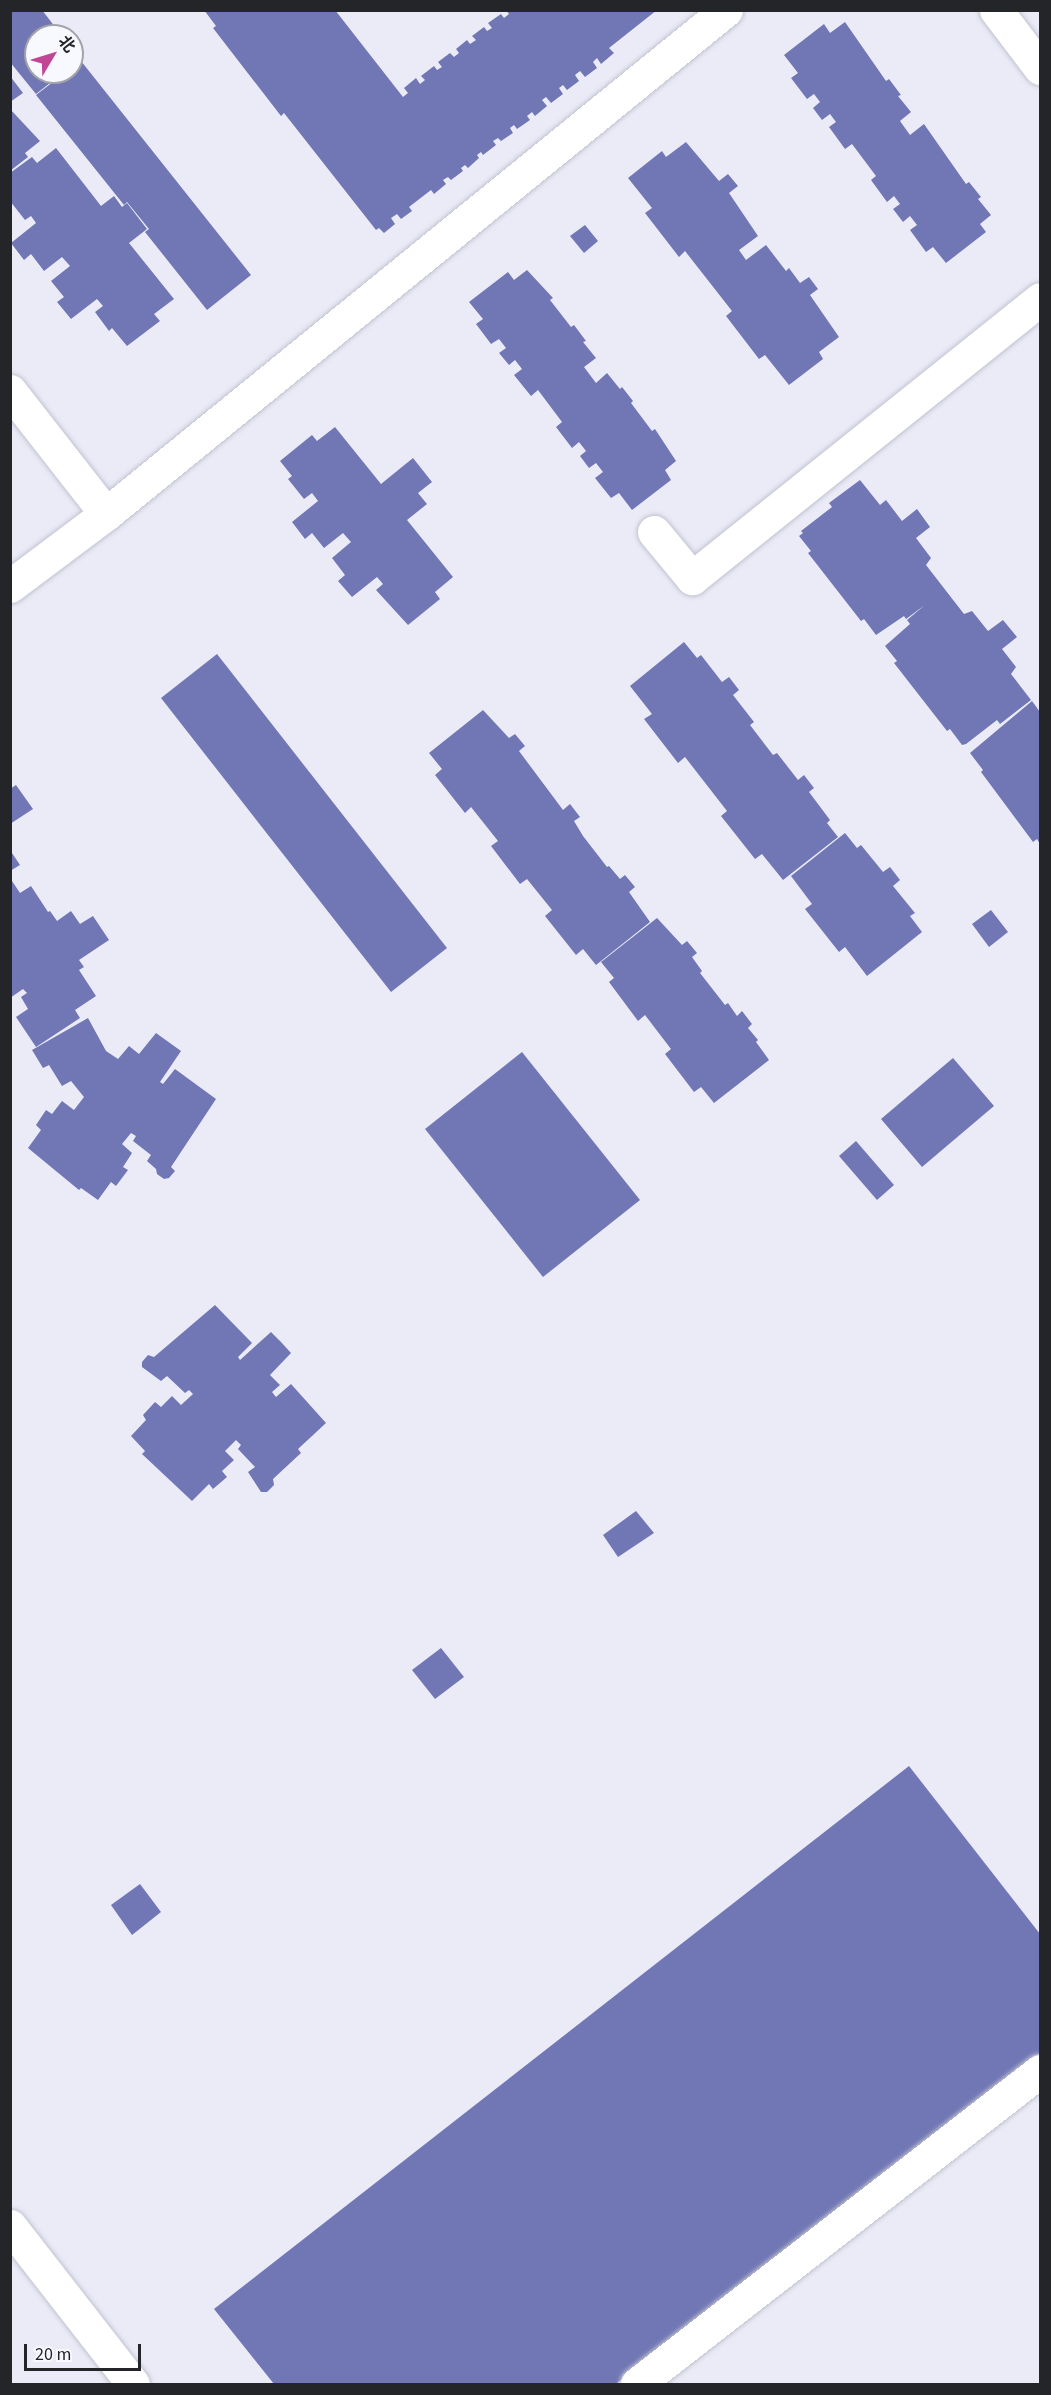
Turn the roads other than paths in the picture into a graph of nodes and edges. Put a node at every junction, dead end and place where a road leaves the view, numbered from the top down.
1 (726, 10) edge
2 (996, 10) edge
3 (1041, 68) edge
4 (1041, 298) edge
5 (10, 391) edge
6 (106, 514) junction
7 (654, 532) dead end
8 (10, 586) edge
9 (1041, 2071) edge
10 (10, 2226) edge
11 (133, 2385) edge
12 (637, 2385) edge

1 - 6 street
2 - 3 street
4 - 7 street
5 - 6 street
6 - 8 street
9 - 12 street
10 - 11 street

